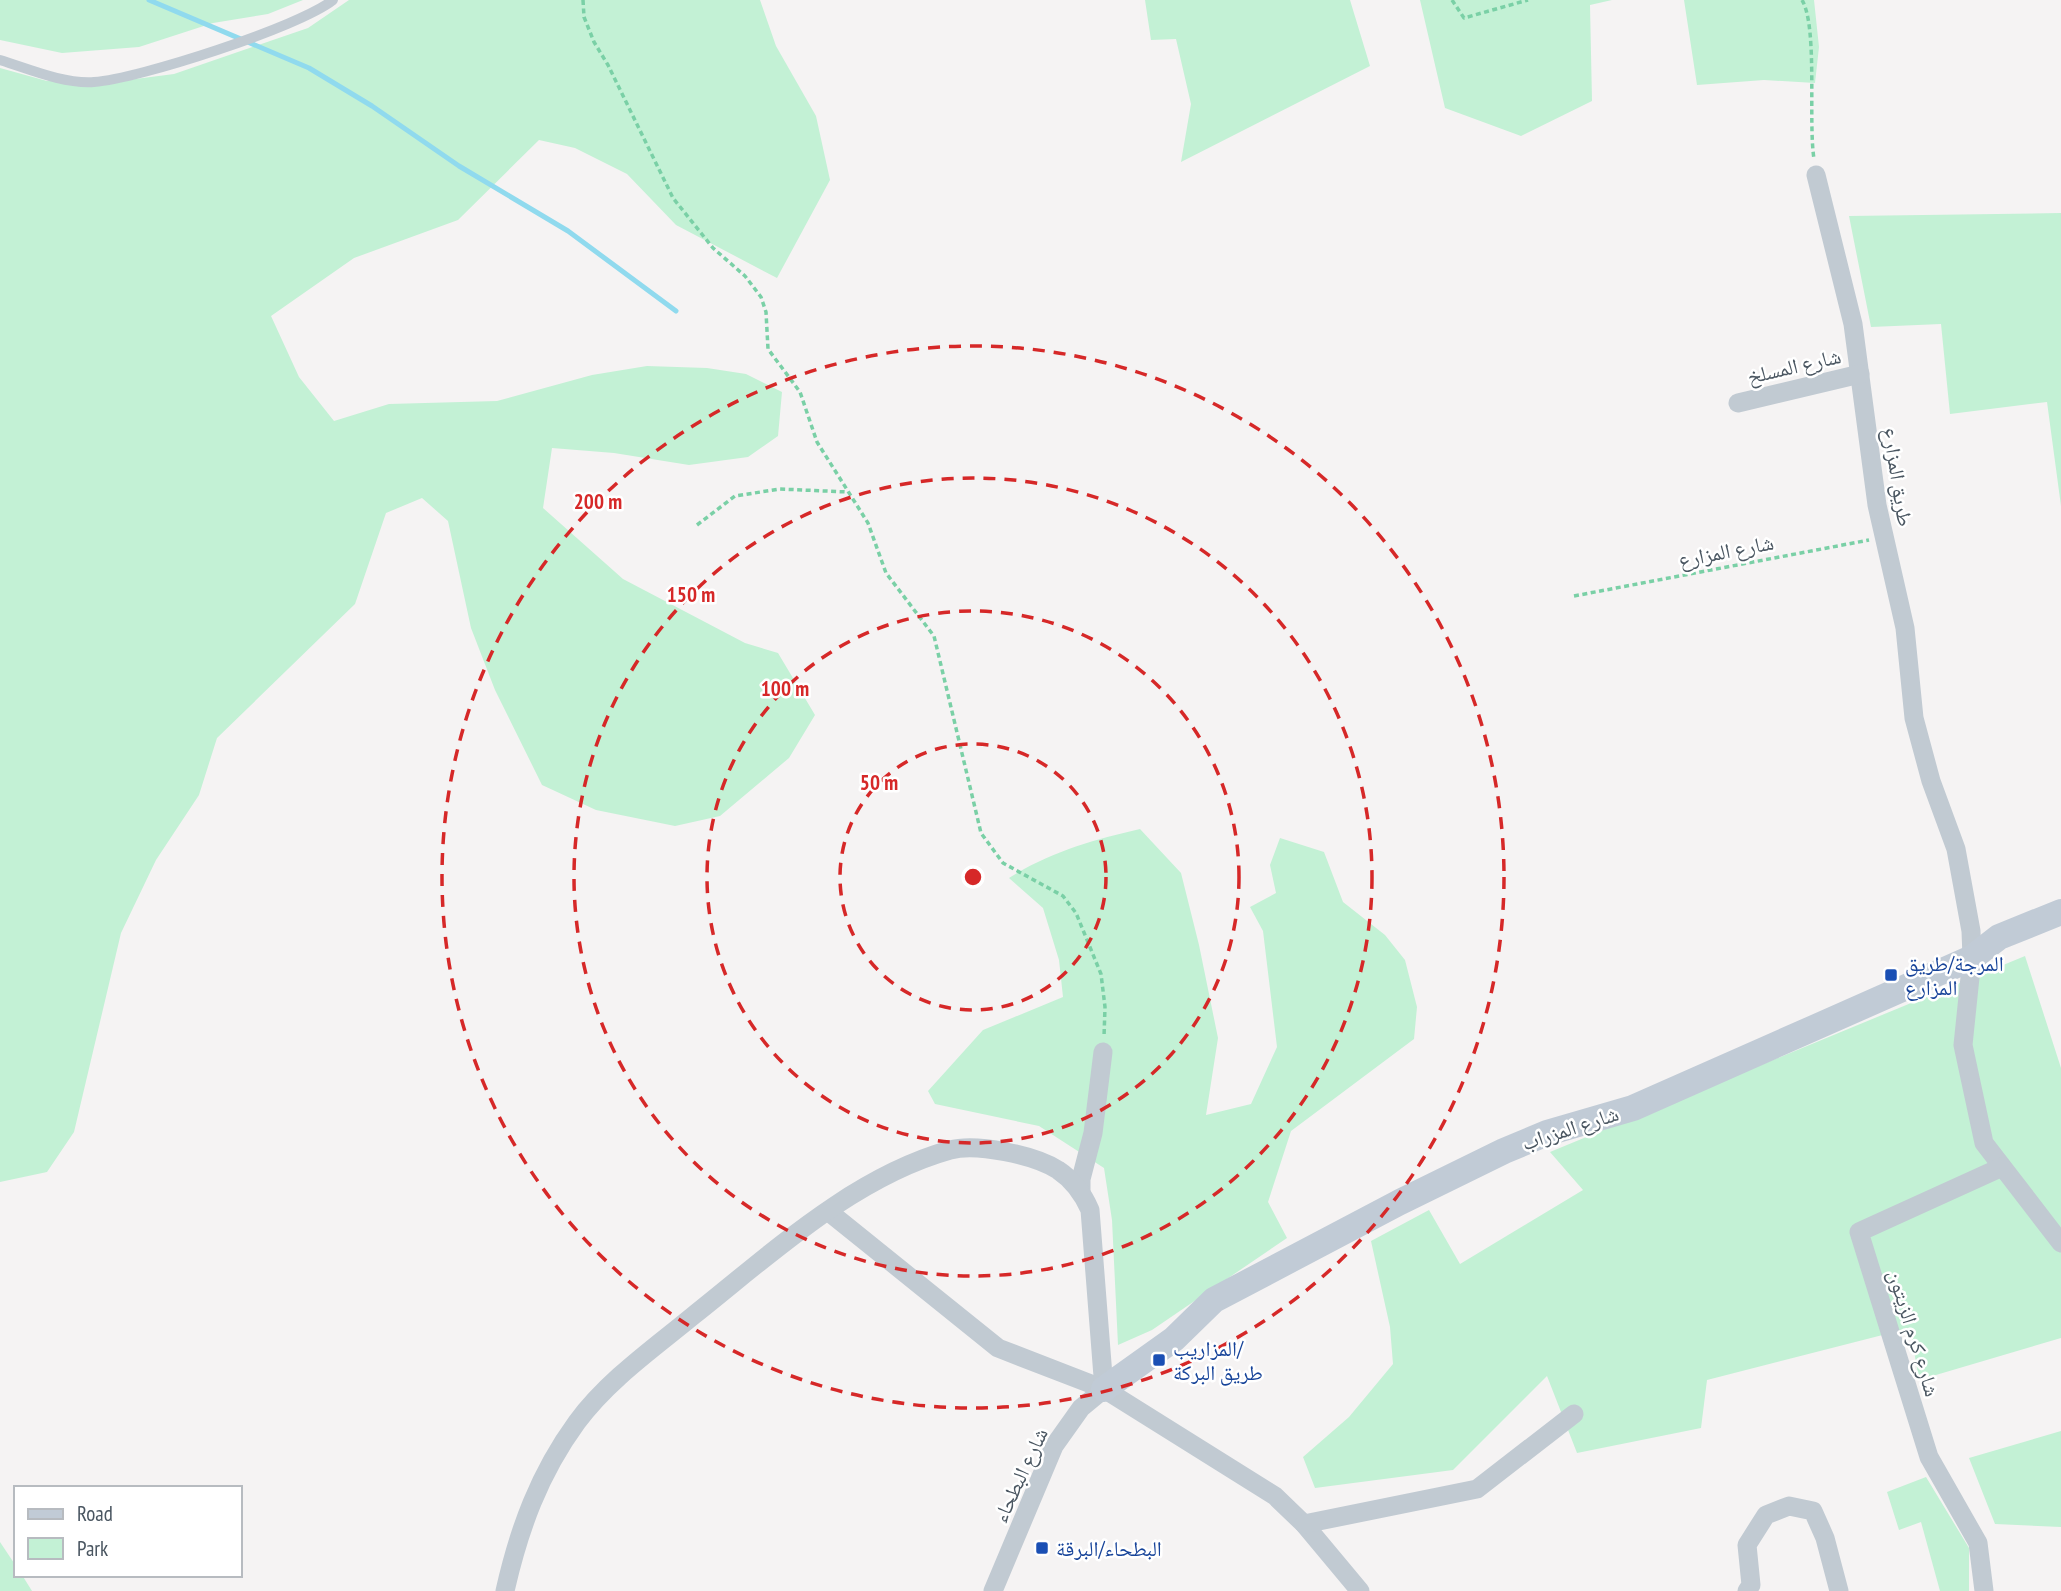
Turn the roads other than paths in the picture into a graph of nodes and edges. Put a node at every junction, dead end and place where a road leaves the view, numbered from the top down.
1 (333, 0) edge
2 (0, 60) edge
3 (1816, 175) road end
4 (1860, 374) junction
5 (1738, 403) dead end
6 (2061, 912) edge
7 (1972, 958) junction
8 (1102, 1052) road end
9 (2002, 1167) junction
10 (1081, 1191) junction
11 (829, 1212) junction
12 (2061, 1243) edge
13 (1104, 1390) junction
14 (1574, 1414) dead end
15 (1304, 1524) junction
16 (505, 1591) edge
17 (993, 1591) edge
18 (1360, 1591) edge
19 (1747, 1591) edge
20 (1839, 1591) edge
21 (1984, 1591) edge

1 - 2 lane
3 - 4 street, طريق المزارع
4 - 5 street, شارع المسلخ
4 - 7 street, طريق المزارع
6 - 7 street, شارع المزراب
7 - 9 street, طريق المزارع
7 - 13 street, شارع المزراب
8 - 10 street
9 - 12 street, طريق المزارع
9 - 21 street, شارع كرم الزيتون
10 - 11 street
10 - 13 street
11 - 13 street
11 - 16 street
13 - 15 street
13 - 17 street, شارع البطحاء
14 - 15 street
15 - 18 street
19 - 20 street

